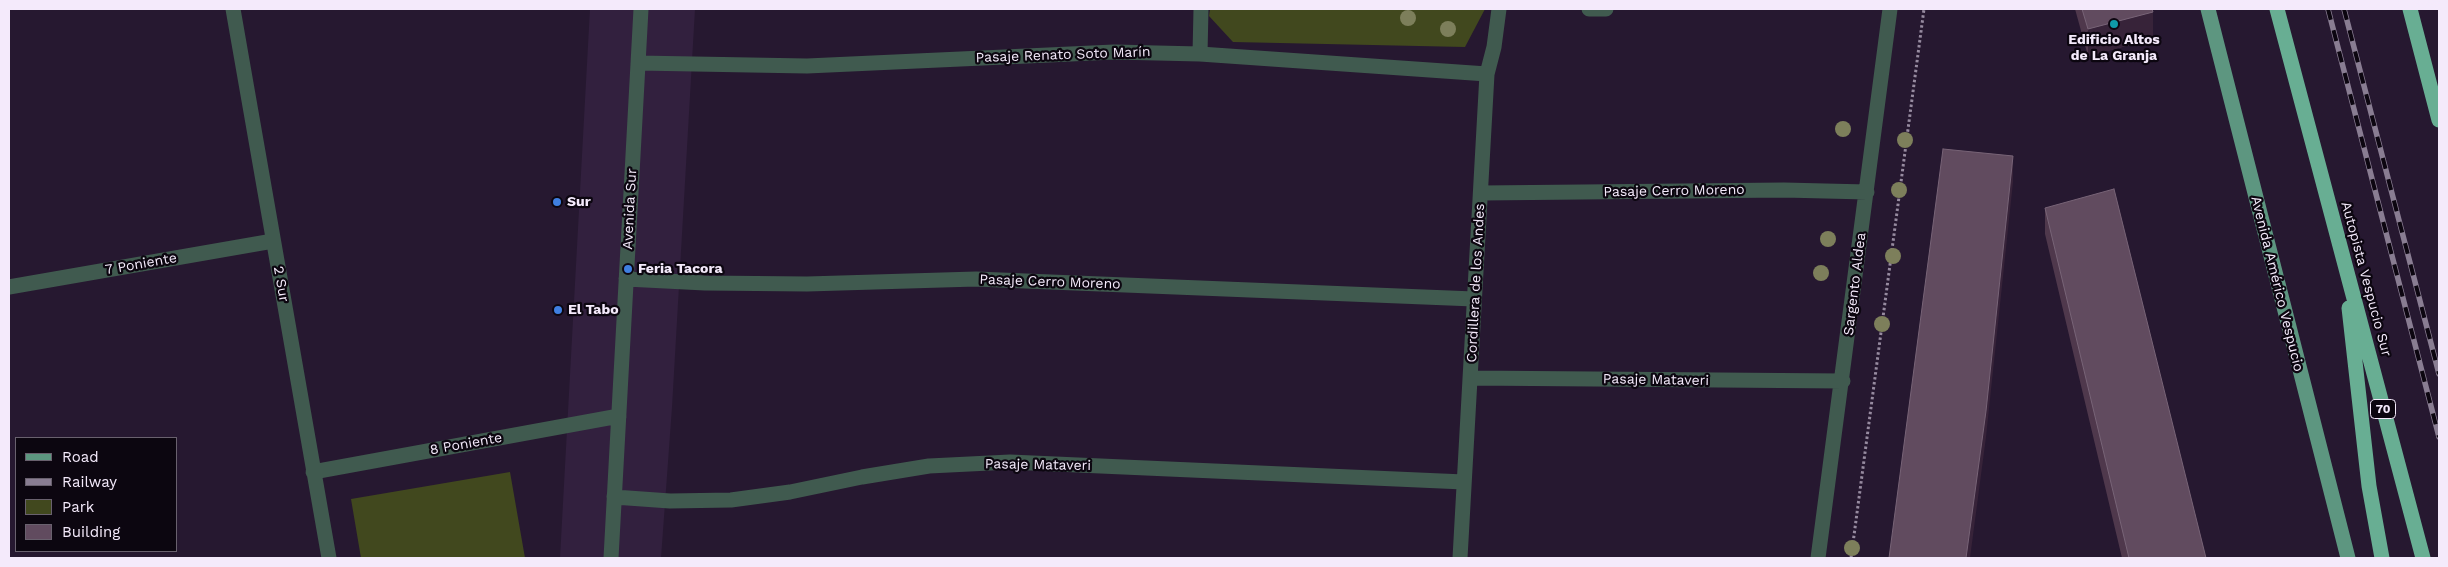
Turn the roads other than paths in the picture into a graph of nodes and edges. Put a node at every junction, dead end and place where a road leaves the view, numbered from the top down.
1 (233, 9) edge
2 (641, 9) edge
3 (1201, 9) edge
4 (1499, 9) edge
5 (1589, 9) edge
6 (1606, 9) edge
7 (1890, 9) edge
8 (2208, 9) edge
9 (2277, 9) edge
10 (2410, 9) edge
11 (1200, 54) junction
12 (638, 63) junction
13 (1487, 74) junction
14 (2439, 120) edge
15 (1867, 192) junction
16 (1481, 193) junction
17 (273, 241) junction
18 (2343, 259) junction
19 (626, 279) junction
20 (9, 287) edge
21 (1474, 299) junction
22 (1470, 378) junction
23 (1843, 381) junction
24 (619, 416) junction
25 (313, 472) junction
26 (1464, 482) junction
27 (614, 497) junction
28 (328, 558) edge
29 (611, 558) edge
30 (1460, 558) edge
31 (1818, 558) edge
32 (2348, 558) edge
33 (2382, 558) edge
34 (2424, 558) edge

1 - 17 street, 2 Sur
2 - 12 street, Avenida Sur
3 - 11 street
4 - 13 street, Cordillera de los Andes
5 - 6 street
7 - 15 street, Sargento Aldea
8 - 32 main road, Avenida Américo Vespucio
9 - 18 highway, Autopista Vespucio Sur / 70
10 - 14 highway
11 - 12 street, Pasaje Renato Soto Marín
11 - 13 street, Pasaje Renato Soto Marín
12 - 19 street, Avenida Sur
13 - 16 street, Cordillera de los Andes
15 - 16 street, Pasaje Cerro Moreno
15 - 23 street, Sargento Aldea
16 - 21 street, Cordillera de los Andes
17 - 20 street, 7 Poniente
17 - 25 street, 2 Sur
18 - 33 highway
18 - 34 highway, Autopista Vespucio Sur / 70
19 - 21 street, Pasaje Cerro Moreno
19 - 24 street, Avenida Sur
21 - 22 street, Cordillera de los Andes
22 - 23 street, Pasaje Mataveri
22 - 26 street, Cordillera de los Andes
23 - 31 street, Sargento Aldea
24 - 25 street, 8 Poniente
24 - 27 street, Avenida Sur
25 - 28 street, 2 Sur
26 - 27 street, Pasaje Mataveri
26 - 30 street, Cordillera de los Andes
27 - 29 street, Avenida Sur

